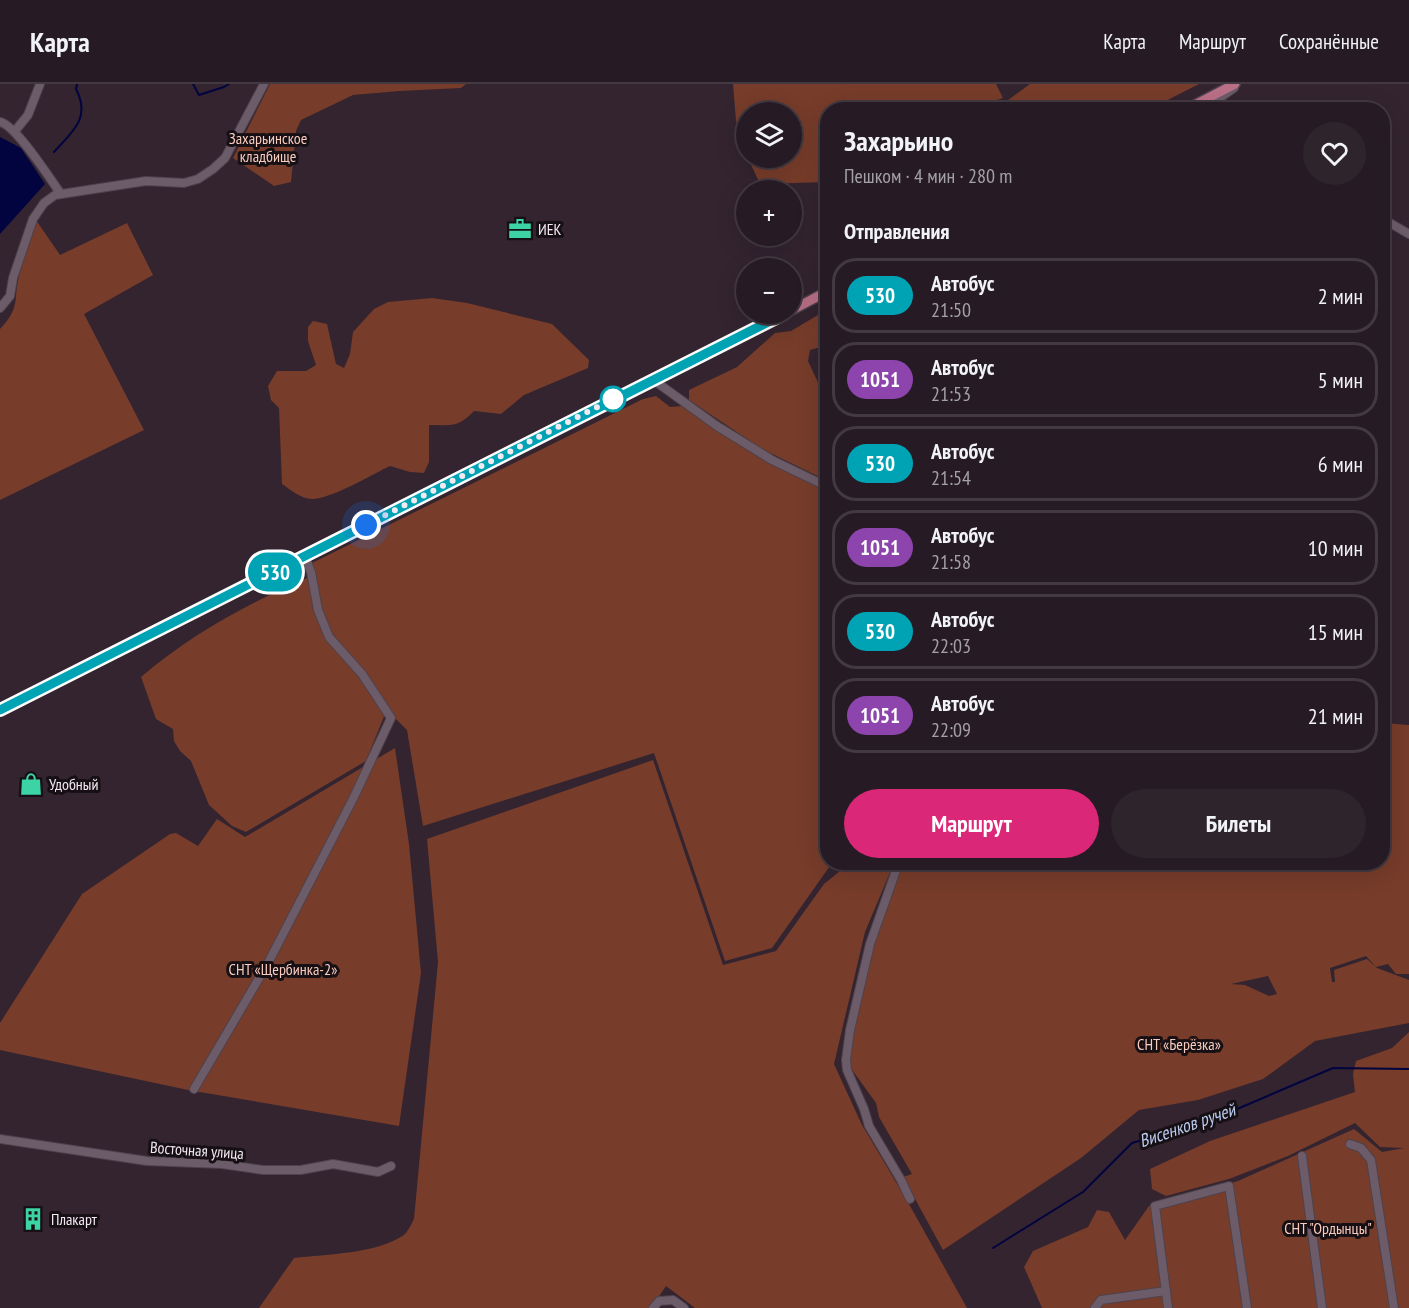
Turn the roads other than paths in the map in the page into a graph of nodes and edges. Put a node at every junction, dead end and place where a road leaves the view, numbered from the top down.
1 (40, 84) edge
2 (264, 84) edge
3 (1237, 84) edge
4 (1201, 102) edge
5 (1217, 102) edge
6 (0, 122) edge
7 (15, 131) junction
8 (61, 194) junction
9 (1390, 223) edge
10 (1409, 234) edge
11 (820, 295) edge
12 (802, 305) edge
13 (0, 308) edge
14 (764, 324) edge
15 (652, 380) junction
16 (820, 483) edge
17 (305, 557) junction
18 (0, 710) edge
19 (896, 870) edge
20 (194, 1089) dead end
21 (0, 1139) edge
22 (1350, 1144) dead end
23 (1302, 1156) dead end
24 (391, 1166) dead end
25 (909, 1199) dead end
26 (1166, 1291) junction
27 (653, 1308) edge
28 (684, 1308) edge
29 (1095, 1308) edge
30 (1168, 1308) edge
31 (1247, 1308) edge
32 (1322, 1308) edge
33 (1394, 1308) edge

1 - 7 street
2 - 8 street
3 - 4 main road
3 - 5 street
6 - 7 street
7 - 8 street
8 - 13 street
9 - 10 street
11 - 12 main road
14 - 15 main road
15 - 16 street
15 - 17 main road
17 - 18 main road
17 - 20 street
19 - 25 street
21 - 24 street, Восточная улица
22 - 33 street
23 - 32 street
26 - 29 street
26 - 30 street
26 - 31 street
27 - 28 street

